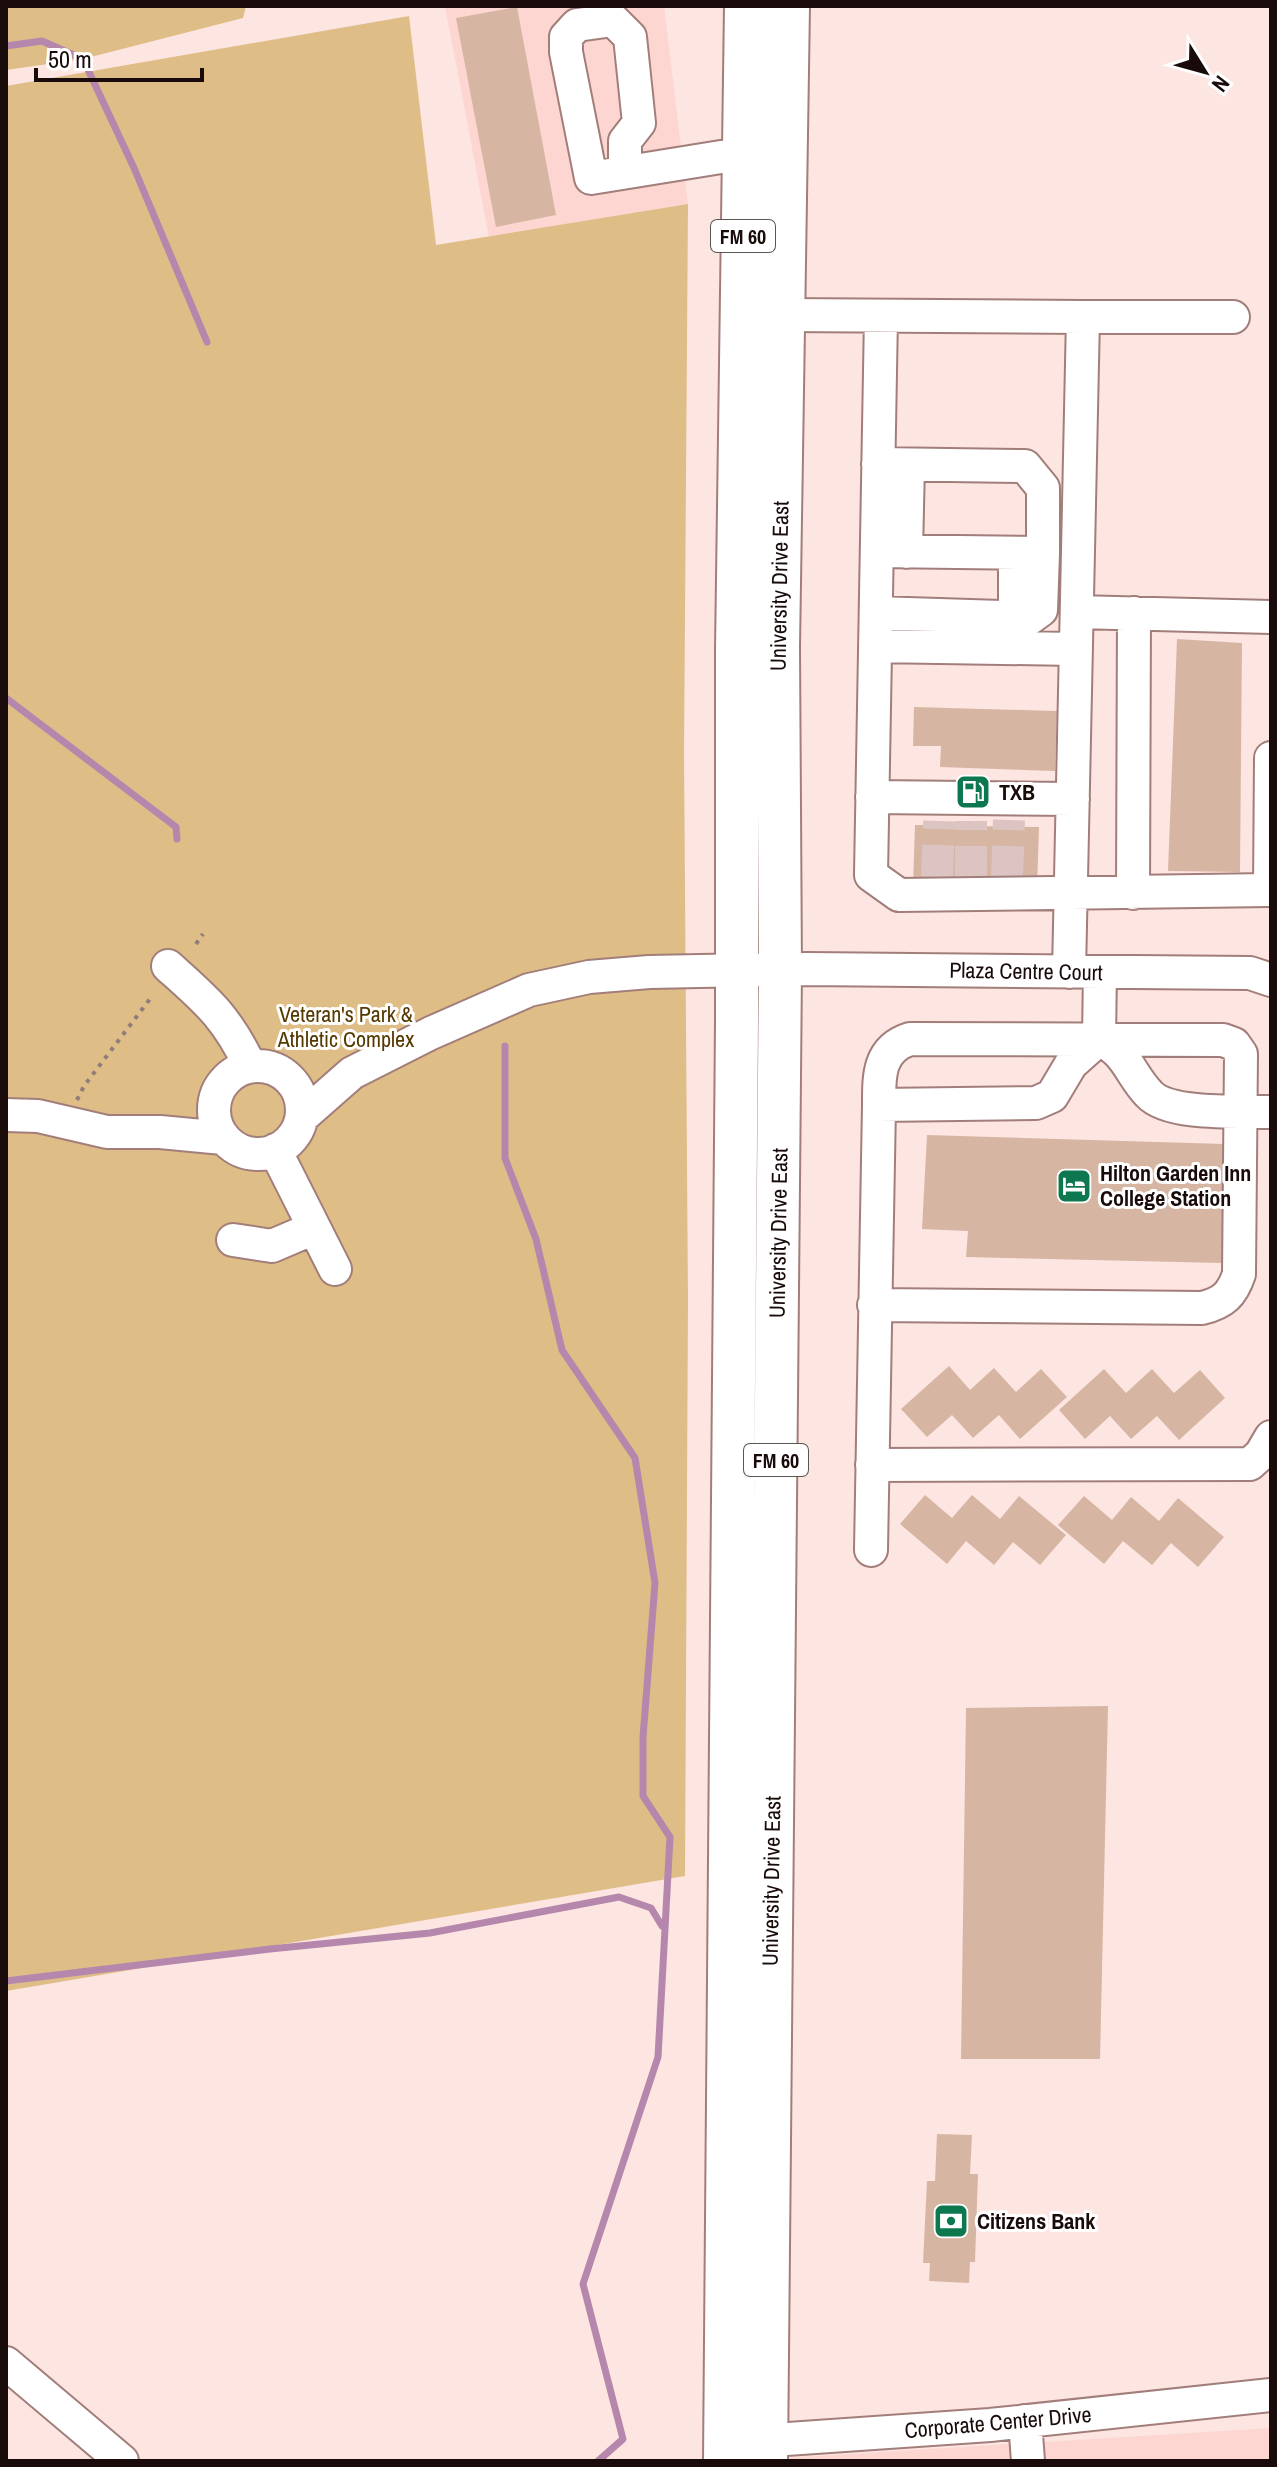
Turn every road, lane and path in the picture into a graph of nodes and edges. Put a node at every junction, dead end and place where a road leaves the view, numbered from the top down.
1 (746, 6) edge
2 (788, 6) edge
3 (744, 156) junction
4 (625, 171) dead end
5 (783, 315) junction
6 (881, 316) junction
7 (1083, 317) junction
8 (1233, 317) dead end
9 (893, 465) junction
10 (891, 552) junction
11 (1029, 553) junction
12 (1077, 612) junction
13 (876, 613) junction
14 (1134, 613) junction
15 (1271, 617) edge
16 (875, 646) junction
17 (1075, 649) junction
18 (1271, 758) edge
19 (872, 797) junction
20 (1073, 799) junction
21 (1133, 893) junction
22 (1071, 894) junction
23 (203, 934) dead end
24 (196, 944) dead end
25 (168, 966) dead end
26 (737, 970) junction
27 (780, 970) junction
28 (1084, 972) junction
29 (1271, 980) edge
30 (153, 995) dead end
31 (1099, 1039) junction
32 (250, 1066) junction
33 (352, 1073) junction
34 (288, 1077) junction
35 (216, 1094) junction
36 (879, 1105) junction
37 (75, 1106) dead end
38 (1255, 1111) edge
39 (6, 1115) edge
40 (302, 1117) junction
41 (160, 1132) junction
42 (223, 1138) junction
43 (275, 1150) junction
44 (314, 1228) junction
45 (233, 1240) dead end
46 (335, 1269) dead end
47 (874, 1305) junction
48 (1271, 1437) edge
49 (872, 1465) junction
50 (871, 1550) dead end
51 (6, 2363) edge
52 (1271, 2395) edge
53 (1025, 2421) junction
54 (745, 2451) edge
55 (122, 2461) edge
56 (1028, 2461) edge

1 - 3 main road, University Drive East / FM 60
2 - 5 main road, University Drive East / FM 60
3 - 4 street
3 - 26 main road, University Drive East / FM 60
5 - 6 street
5 - 27 main road, University Drive East / FM 60
6 - 7 street
6 - 9 street
7 - 8 street
7 - 12 street
9 - 10 street
9 - 11 street
10 - 11 street
10 - 13 street
11 - 13 street
12 - 14 street
12 - 17 street
13 - 16 street
14 - 15 street
14 - 21 street
16 - 17 street
16 - 19 street
17 - 20 street
18 - 21 street
19 - 20 street
19 - 22 street
20 - 22 street
21 - 22 street
22 - 28 street
23 - 24 path
25 - 32 street
26 - 27 street, Plaza Centre Court
26 - 33 street, Plaza Centre Court
26 - 54 main road, University Drive East / FM 60
27 - 28 street, Plaza Centre Court
27 - 54 main road, University Drive East / FM 60
28 - 29 street, Plaza Centre Court
28 - 31 street
30 - 37 path
31 - 36 street
31 - 36 street
31 - 38 street
31 - 38 street
32 - 34 street
32 - 35 street
33 - 34 street
33 - 40 street
34 - 40 street
35 - 41 street
35 - 42 street
36 - 47 street
38 - 47 street
39 - 41 street
40 - 43 street
41 - 42 street
42 - 43 street
43 - 44 street
44 - 45 street
44 - 46 street
47 - 49 street
48 - 49 street
49 - 50 street
51 - 55 street
52 - 53 street, Corporate Center Drive
53 - 54 street, Corporate Center Drive
53 - 56 street

